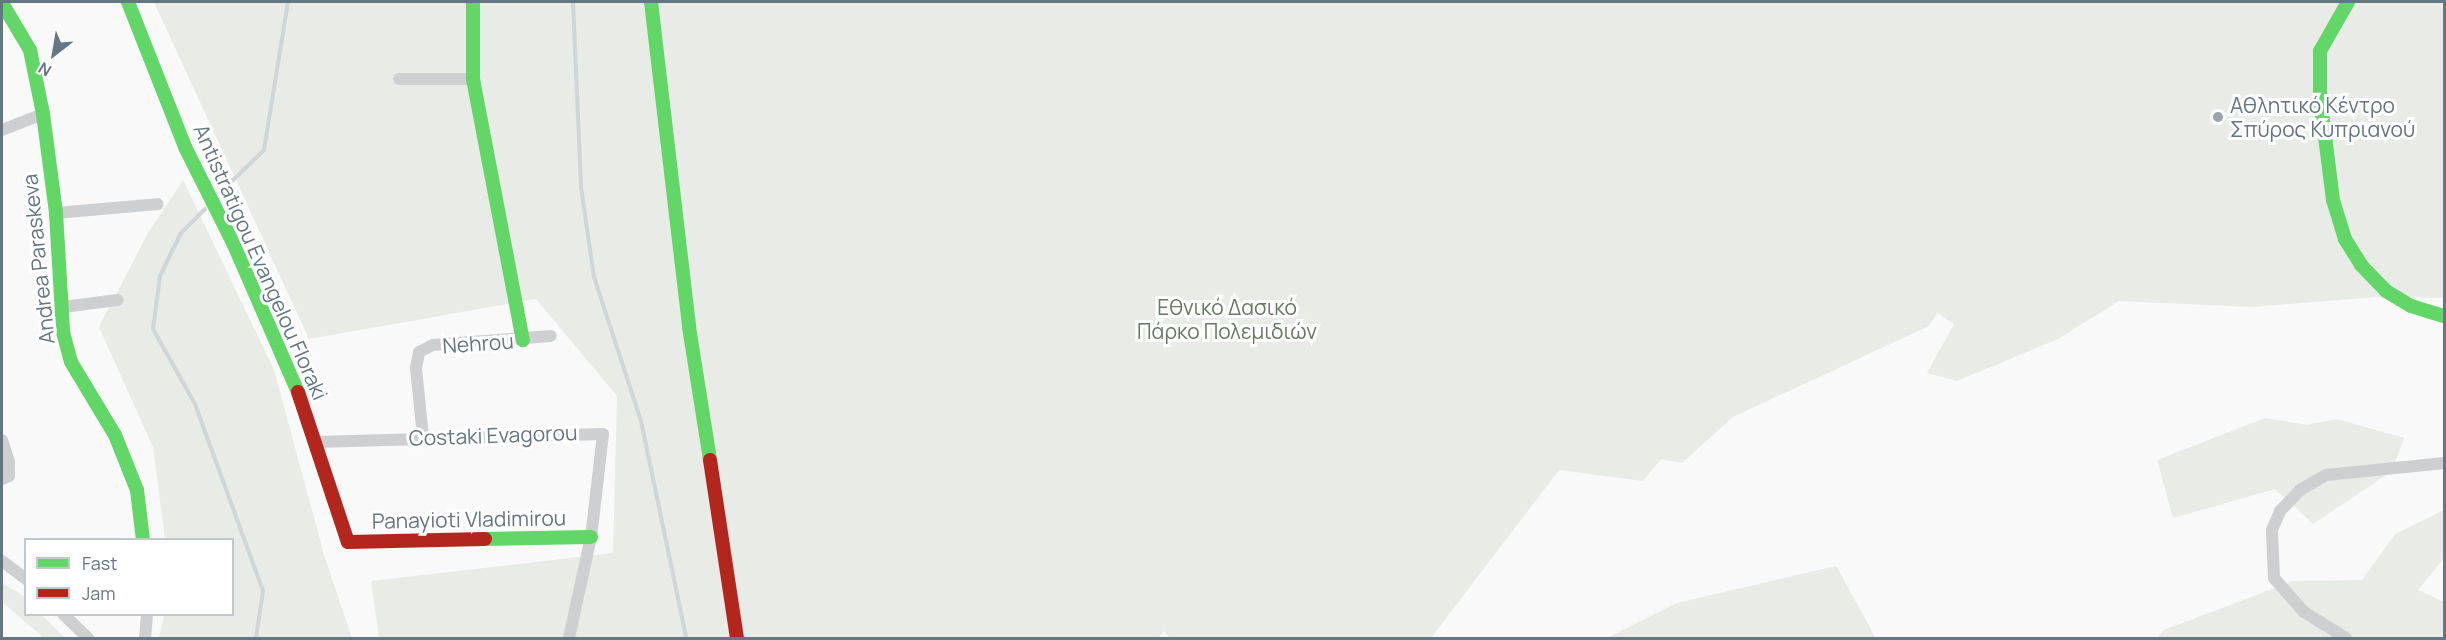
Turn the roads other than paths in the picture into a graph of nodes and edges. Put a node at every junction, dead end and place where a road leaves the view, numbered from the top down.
1 (128, 2) edge
2 (473, 2) edge
3 (651, 2) edge
4 (2348, 2) edge
5 (2, 3) edge
6 (399, 79) dead end
7 (473, 79) junction
8 (43, 114) junction
9 (2, 130) edge
10 (158, 204) dead end
11 (56, 213) junction
12 (118, 300) dead end
13 (63, 307) junction
14 (2445, 316) edge
15 (550, 336) dead end
16 (523, 340) junction
17 (423, 437) junction
18 (2, 440) edge
19 (316, 442) junction
20 (2445, 464) edge
21 (2, 479) edge
22 (591, 537) junction
23 (143, 538) edge
24 (348, 543) joint
25 (2, 561) edge
26 (24, 578) edge
27 (64, 616) edge
28 (147, 616) edge
29 (88, 639) edge
30 (145, 639) edge
31 (569, 639) edge
32 (737, 639) edge
33 (2346, 639) edge

1 - 19 street, Antistratigou Evangelou Floraki
2 - 7 street
3 - 32 street
4 - 14 street
5 - 8 street, Andrea Paraskeva
6 - 7 street
7 - 16 street
8 - 9 street
8 - 11 street, Andrea Paraskeva
10 - 11 street
11 - 13 street, Andrea Paraskeva
12 - 13 street
13 - 23 street, Andrea Paraskeva
15 - 16 street, Nehrou
16 - 17 street, Nehrou
17 - 19 street, Costaki Evagorou
17 - 22 street, Costaki Evagorou
18 - 21 street
19 - 24 street, Antistratigou Evangelou Floraki
20 - 33 street
22 - 24 street, Panayioti Vladimirou
22 - 31 street
25 - 26 street
27 - 29 street
28 - 30 street

